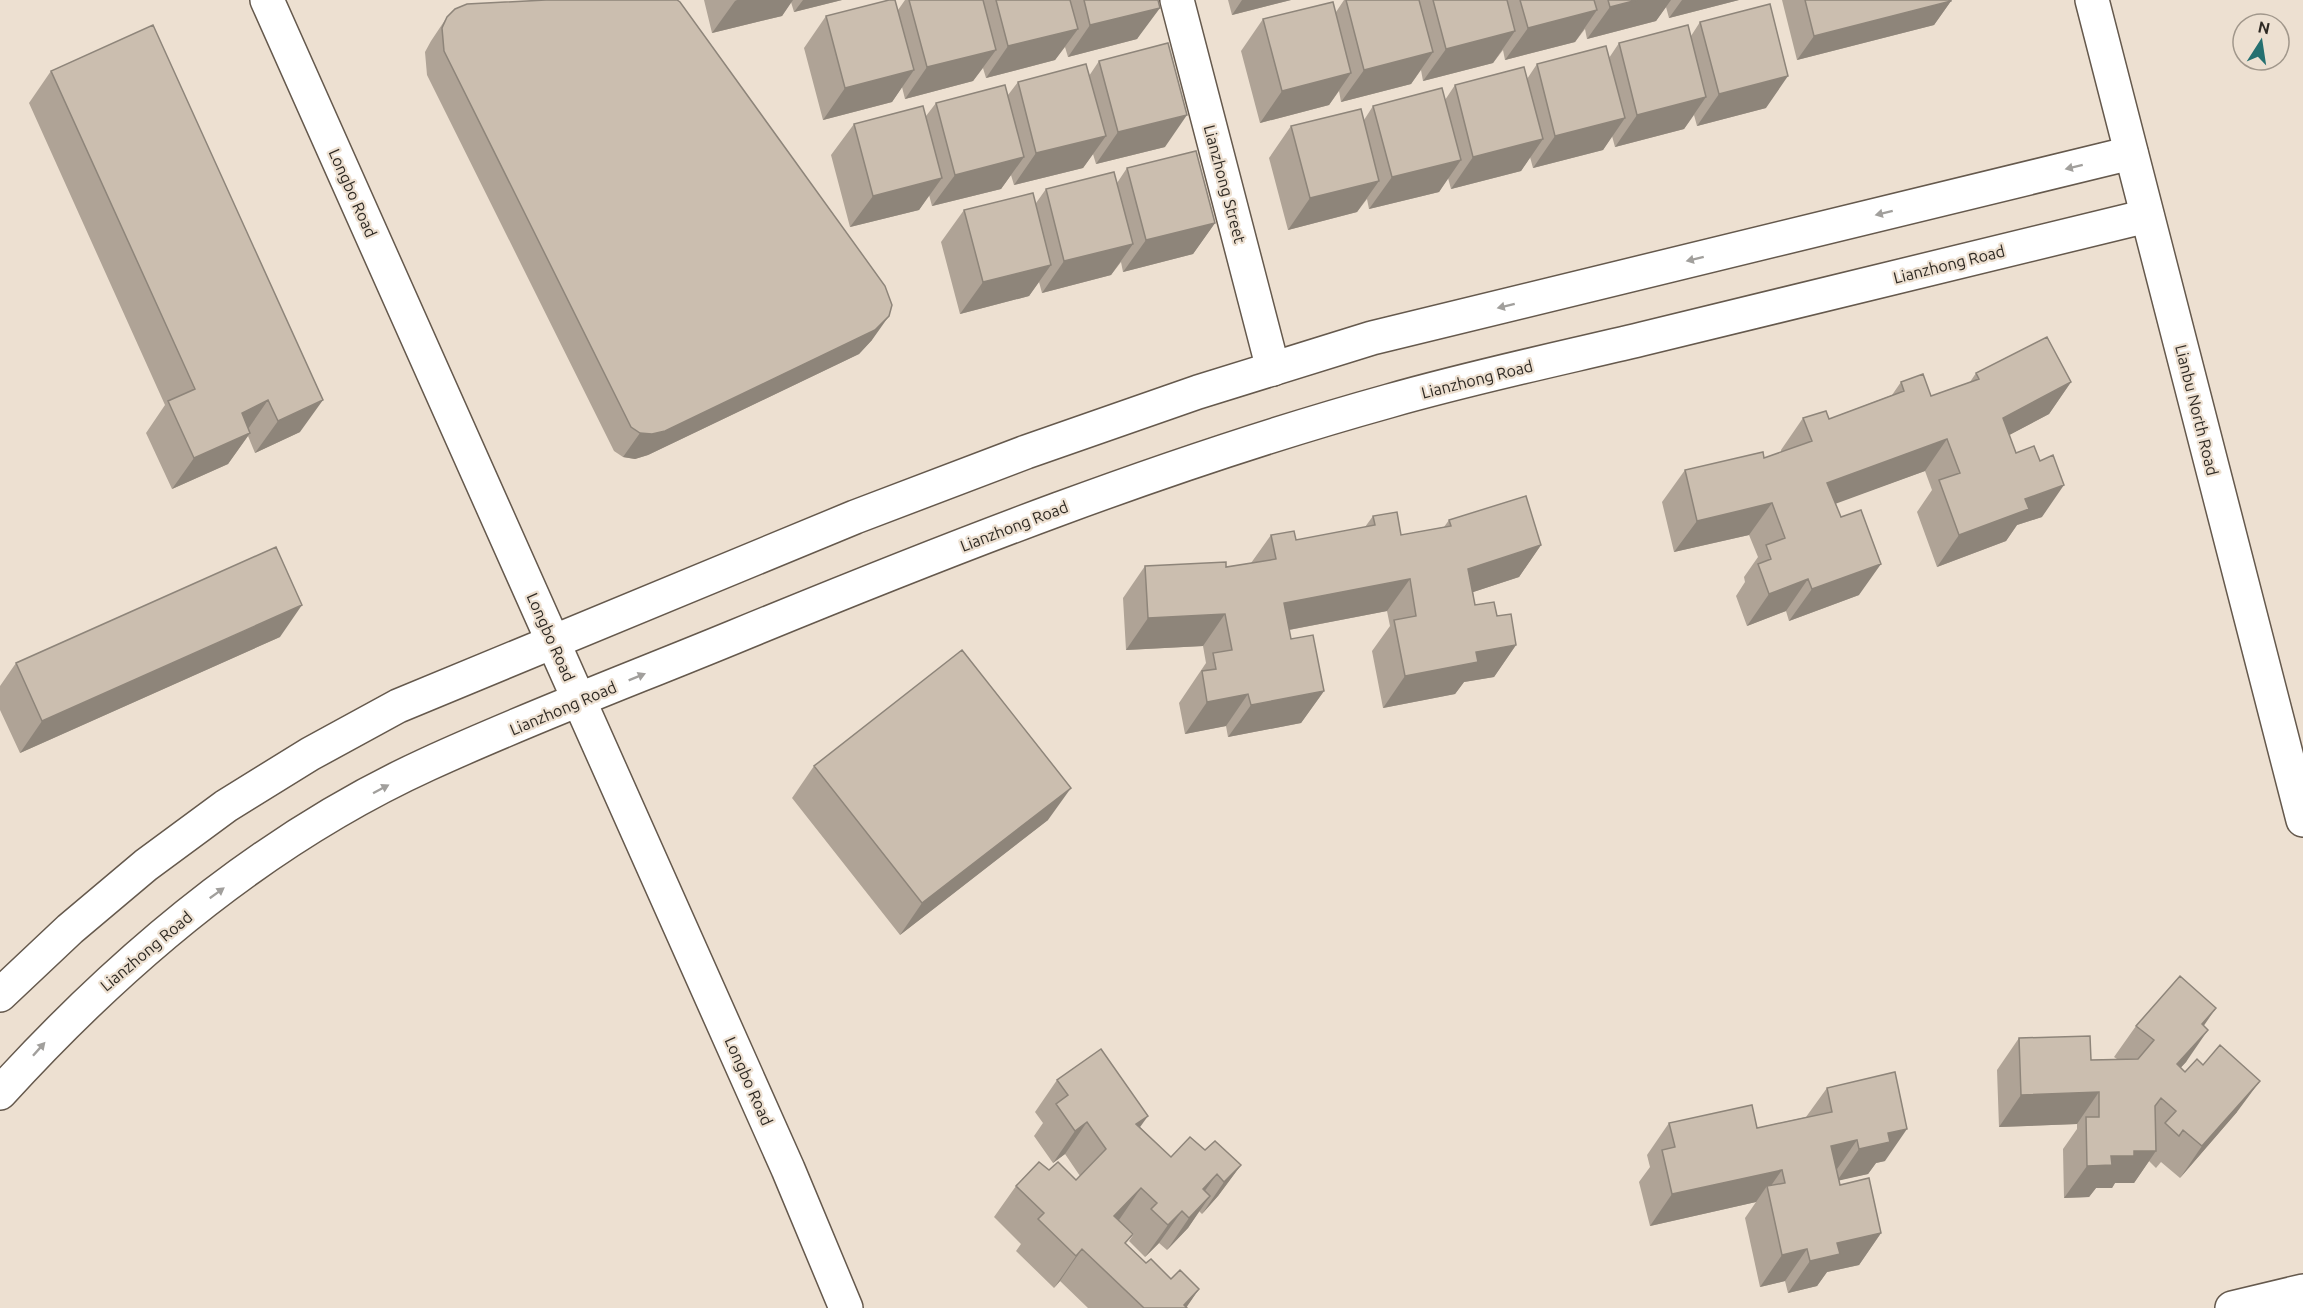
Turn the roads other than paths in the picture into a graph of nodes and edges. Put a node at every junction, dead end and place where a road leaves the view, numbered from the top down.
1 (267, 0) edge
2 (1177, 0) edge
3 (2091, 0) edge
4 (2131, 153) junction
5 (2147, 216) junction
6 (1273, 369) junction
7 (553, 641) junction
8 (580, 701) junction
9 (2303, 820) edge
10 (0, 995) edge
11 (0, 1093) edge
12 (2303, 1291) edge
13 (846, 1308) edge
14 (2232, 1308) edge

1 - 7 street, Longbo Road
2 - 6 street, Lianzhong Street
3 - 4 street, Lianbu North Road
4 - 5 street, Lianbu North Road
4 -> 6 street
8 -> 5 street, Lianzhong Road
5 - 9 street, Lianbu North Road
6 - 7 street
7 - 8 street, Longbo Road
7 - 10 street
11 -> 8 street, Lianzhong Road
8 - 13 street, Longbo Road
12 - 14 street

